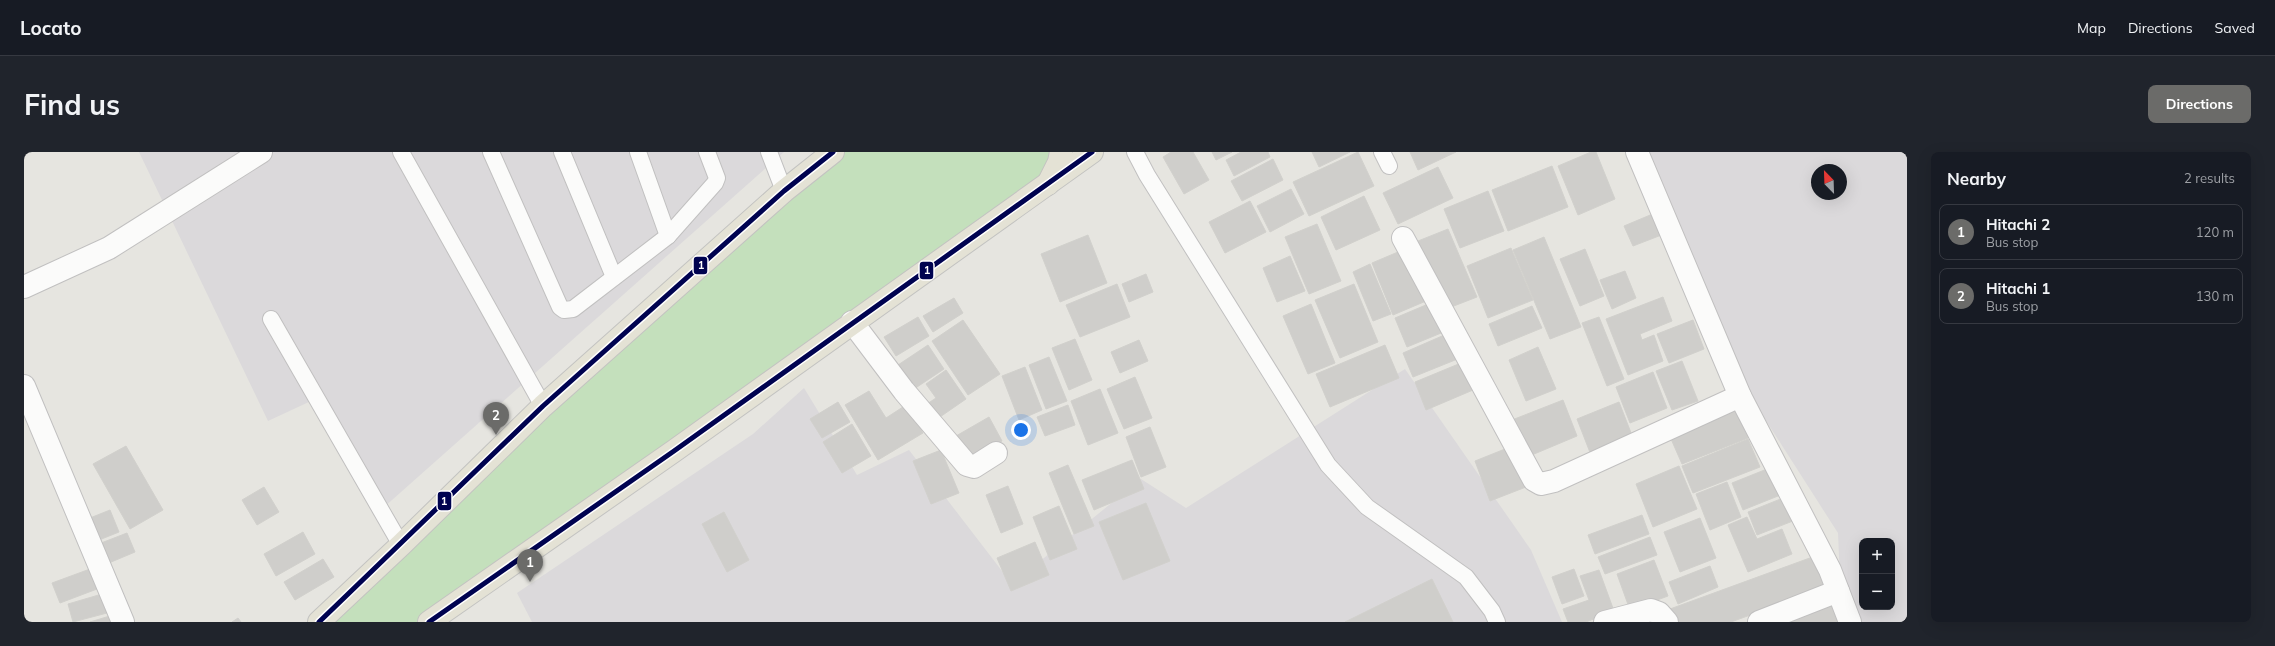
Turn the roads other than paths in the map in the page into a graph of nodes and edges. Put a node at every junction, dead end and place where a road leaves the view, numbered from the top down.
1 (261, 152) edge
2 (401, 152) edge
3 (491, 152) edge
4 (562, 152) edge
5 (638, 152) edge
6 (707, 152) edge
7 (769, 152) edge
8 (833, 152) edge
9 (1061, 152) edge
10 (1092, 152) edge
11 (1135, 152) edge
12 (1637, 152) edge
13 (1046, 187) junction
14 (784, 191) junction
15 (668, 236) junction
16 (1403, 238) dead end
17 (614, 277) junction
18 (24, 287) edge
19 (271, 320) dead end
20 (852, 322) junction
21 (24, 386) edge
22 (1740, 396) junction
23 (543, 406) junction
24 (996, 453) dead end
25 (401, 545) junction
26 (1838, 591) junction
27 (123, 622) edge
28 (319, 622) edge
29 (429, 622) edge
30 (1497, 622) edge
31 (1606, 622) edge
32 (1667, 622) edge
33 (1759, 622) edge
34 (1850, 622) edge

1 - 18 street
2 - 23 lane
3 - 17 lane
4 - 17 lane
5 - 15 lane
6 - 15 lane
7 - 14 lane
8 - 14 highway
9 - 13 highway
10 - 13 highway
11 - 30 lane
12 - 22 street
13 - 20 highway
14 - 23 highway
15 - 17 lane
16 - 22 street
19 - 25 lane
20 - 24 street
20 - 29 highway
21 - 27 street
22 - 26 street
23 - 25 highway
25 - 28 highway
26 - 33 street
26 - 34 street
31 - 32 street

